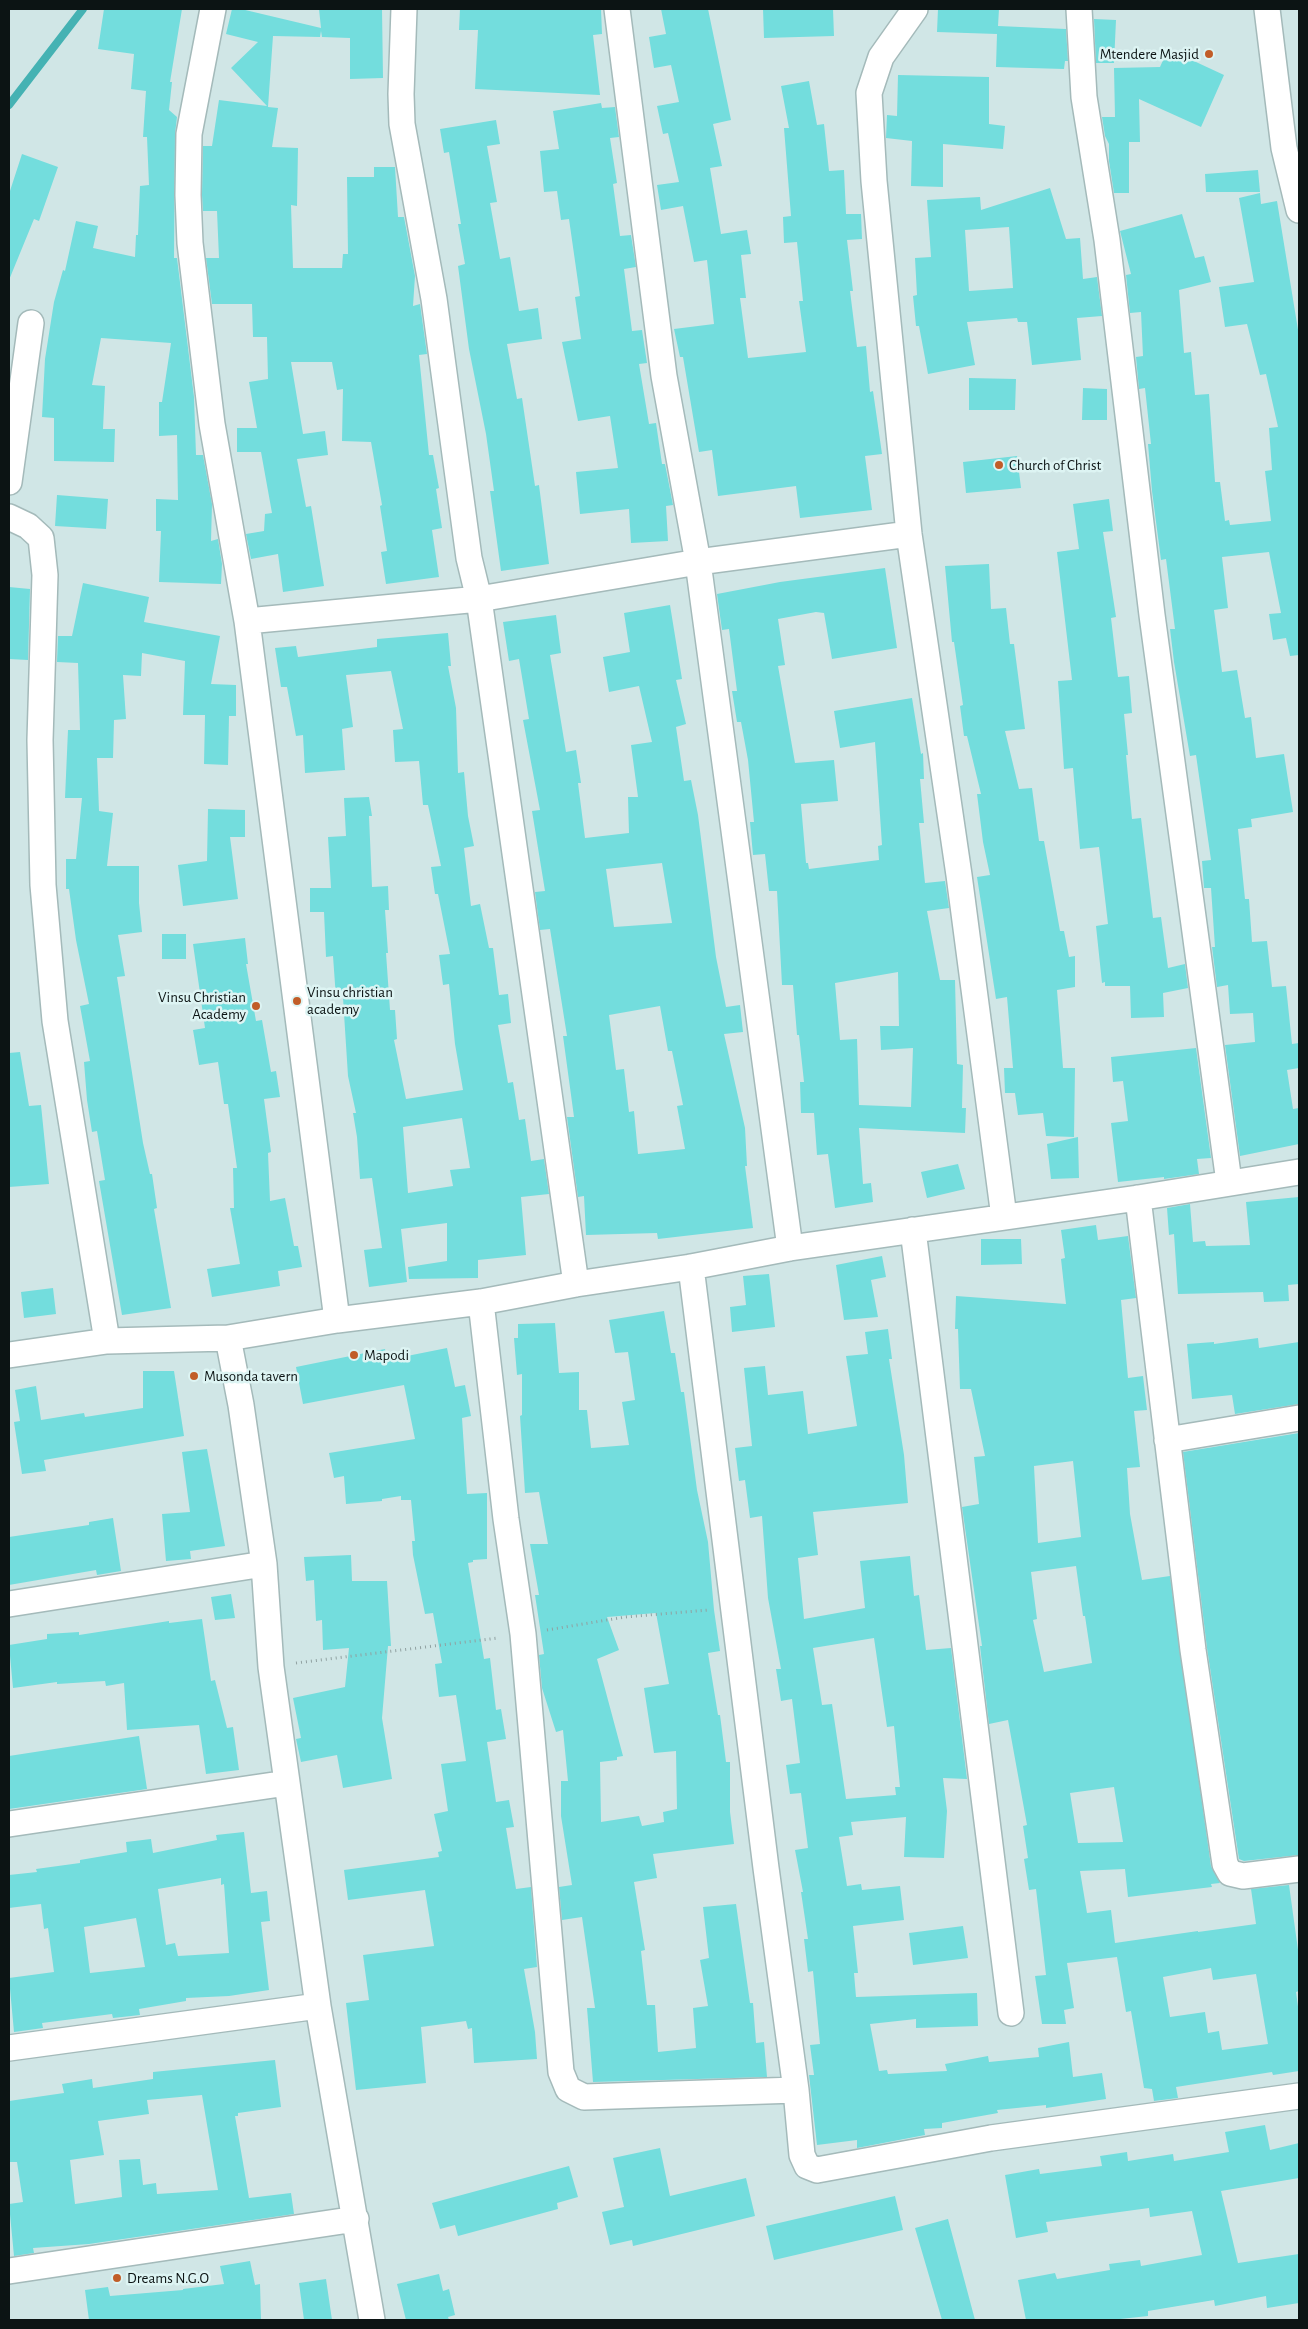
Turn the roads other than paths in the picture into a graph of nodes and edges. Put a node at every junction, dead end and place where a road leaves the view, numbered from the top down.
1 (212, 9) edge
2 (404, 9) edge
3 (616, 9) edge
4 (915, 9) edge
5 (1079, 9) edge
6 (1267, 9) edge
7 (1299, 210) edge
8 (31, 323) dead end
9 (9, 482) edge
10 (9, 517) edge
11 (909, 534) junction
12 (698, 562) junction
13 (479, 599) junction
14 (247, 622) junction
15 (1299, 1172) edge
16 (1229, 1182) junction
17 (1138, 1198) junction
18 (1004, 1217) junction
19 (913, 1230) junction
20 (790, 1248) junction
21 (692, 1267) junction
22 (576, 1284) junction
23 (481, 1302) junction
24 (337, 1320) junction
25 (228, 1338) junction
26 (107, 1341) junction
27 (9, 1355) edge
28 (1299, 1418) edge
29 (1167, 1440) junction
30 (264, 1564) junction
31 (9, 1604) edge
32 (287, 1783) junction
33 (9, 1824) edge
34 (1299, 1869) edge
35 (318, 2006) junction
36 (1011, 2013) dead end
37 (9, 2048) edge
38 (796, 2090) junction
39 (1299, 2096) edge
40 (356, 2219) junction
41 (9, 2271) edge
42 (372, 2320) edge

1 - 14 street
2 - 13 street
3 - 12 street
4 - 11 street
5 - 16 street
6 - 7 street
8 - 9 street
10 - 26 street
11 - 12 street
11 - 18 street
12 - 13 street
12 - 20 street
13 - 14 street
13 - 22 street
14 - 24 street
15 - 16 street
16 - 17 street
17 - 18 street
17 - 29 street
18 - 19 street
19 - 20 street
19 - 36 street
20 - 21 street
21 - 22 street
21 - 38 street
22 - 23 street
23 - 24 street
23 - 38 street
24 - 25 street
25 - 26 street
25 - 30 street
26 - 27 street
28 - 29 street
29 - 34 street
30 - 31 street
30 - 32 street
32 - 33 street
32 - 35 street
35 - 37 street
35 - 40 street
38 - 39 street
40 - 41 street
40 - 42 street

